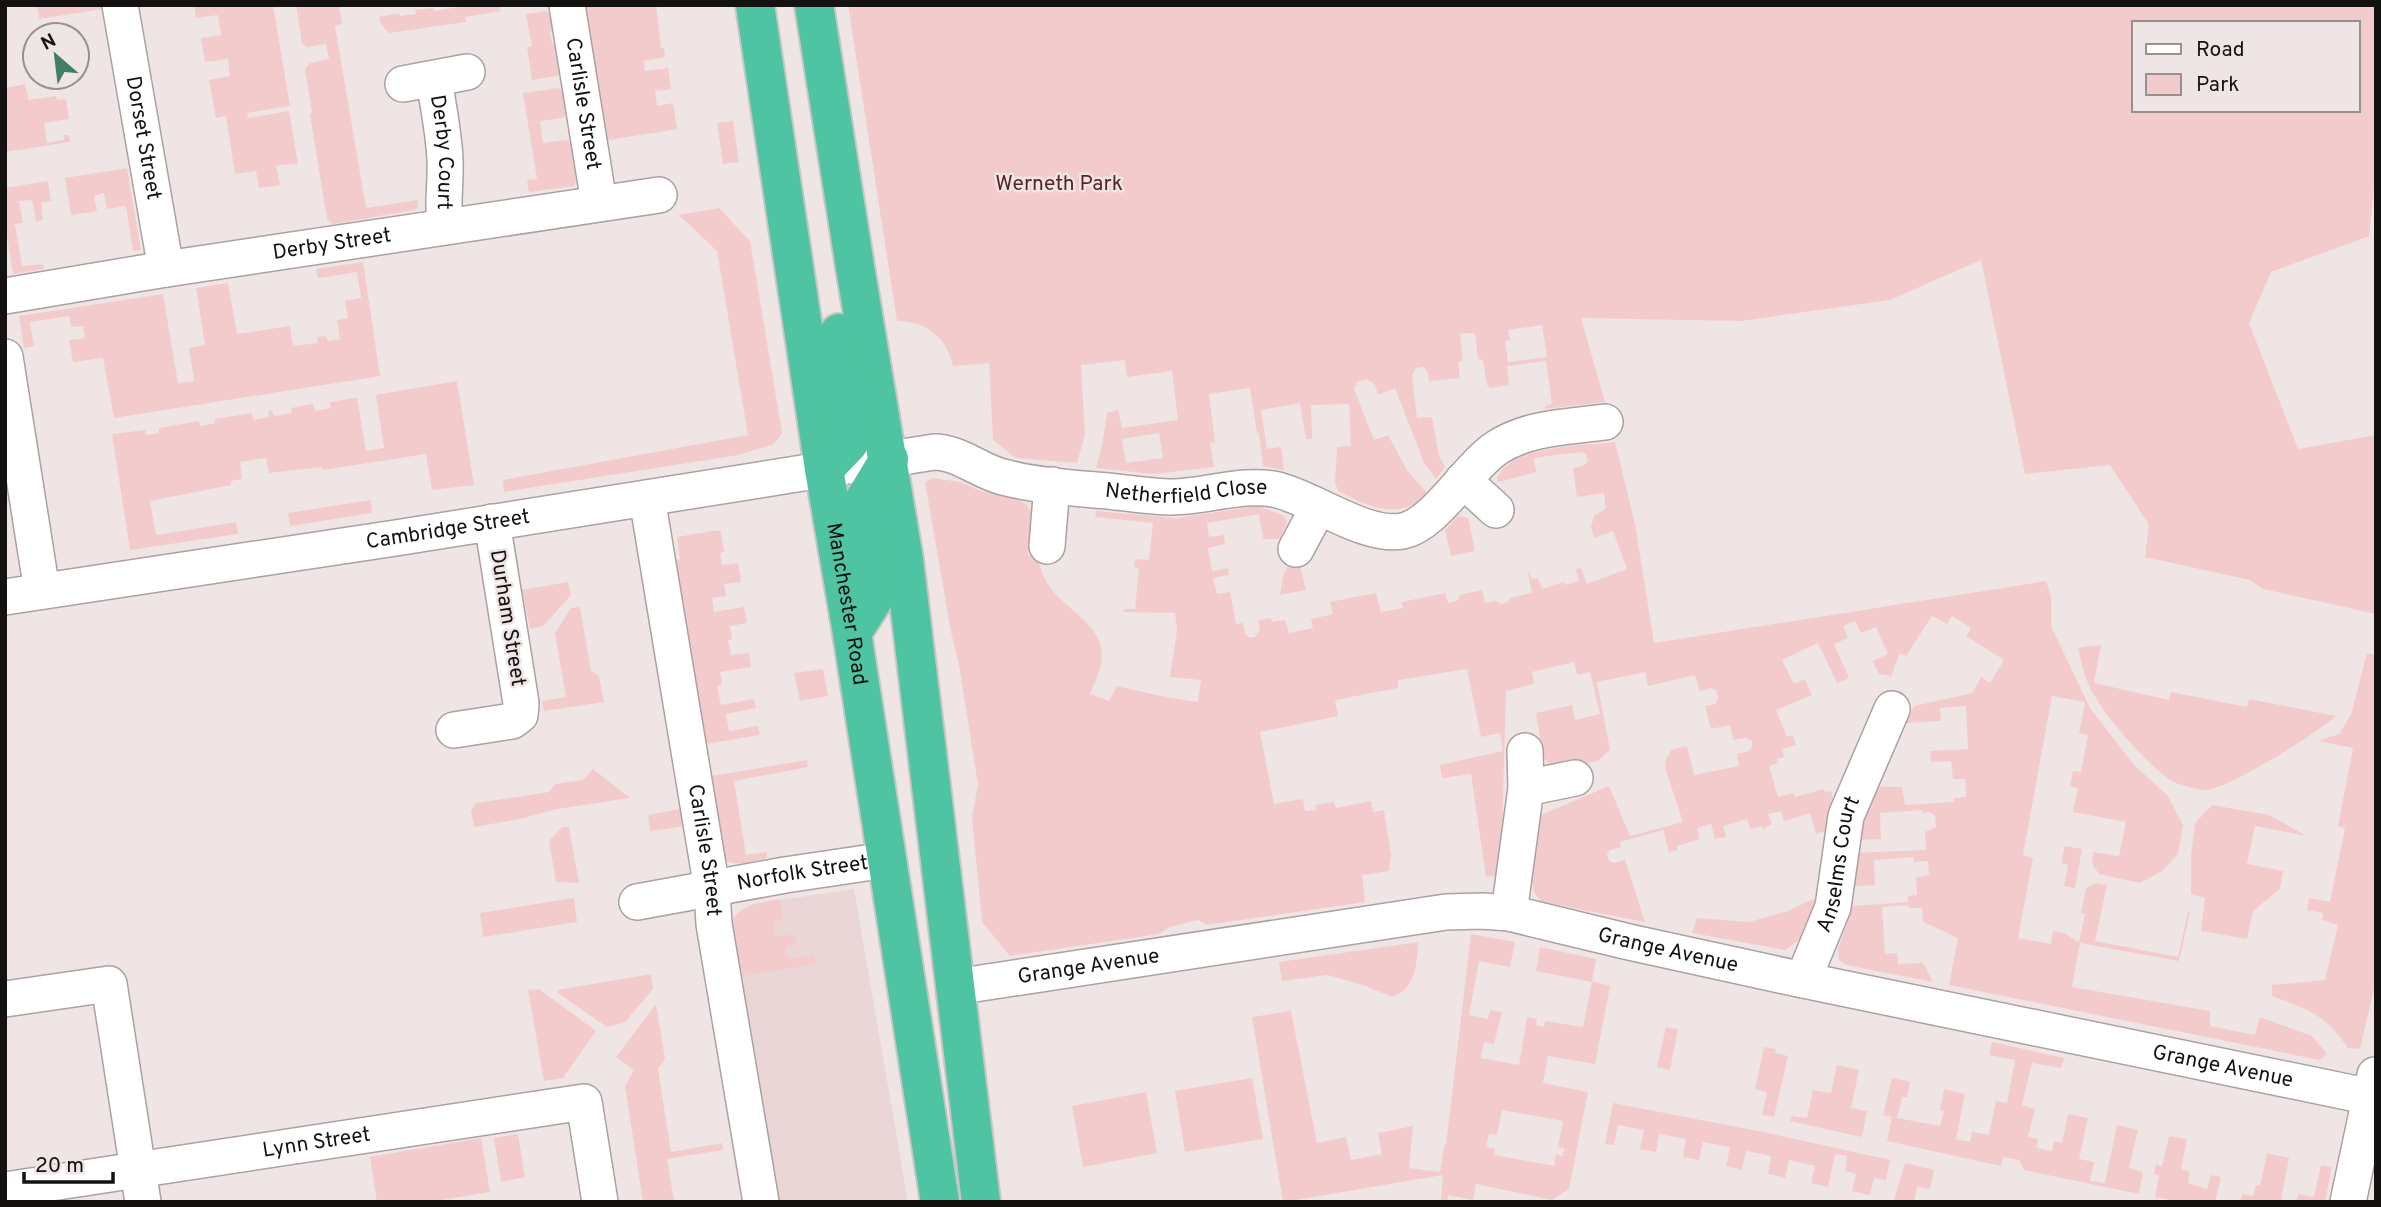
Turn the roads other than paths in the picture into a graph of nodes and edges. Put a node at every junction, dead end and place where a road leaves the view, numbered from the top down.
1 (120, 5) edge
2 (567, 5) edge
3 (755, 5) edge
4 (814, 5) edge
5 (435, 78) dead end
6 (659, 195) dead end
7 (599, 203) junction
8 (445, 226) junction
9 (855, 267) junction
10 (166, 269) junction
11 (5, 296) edge
12 (5, 357) edge
13 (1605, 422) dead end
14 (888, 459) junction
15 (824, 469) junction
16 (1463, 480) junction
17 (1052, 485) junction
18 (647, 498) junction
19 (1318, 508) junction
20 (1496, 510) dead end
21 (492, 522) junction
22 (1047, 546) dead end
23 (1296, 549) dead end
24 (42, 591) junction
25 (5, 597) edge
26 (852, 633) junction
27 (1892, 709) dead end
28 (454, 730) dead end
29 (1525, 751) dead end
30 (1575, 778) dead end
31 (1526, 788) junction
32 (886, 860) junction
33 (712, 889) junction
34 (637, 902) dead end
35 (1510, 913) junction
36 (1803, 980) junction
37 (955, 987) junction
38 (5, 999) edge
39 (2374, 1089) edge
40 (141, 1186) edge
41 (5, 1190) edge
42 (600, 1202) edge
43 (761, 1202) edge
44 (940, 1202) edge
45 (981, 1202) edge
46 (2348, 1202) edge

1 - 10 street, Dorset Street
2 - 7 street, Carlisle Street
3 - 15 highway, Manchester Road
4 - 9 highway
5 - 8 street, Derby Court
6 - 7 street, Derby Street
7 - 8 street, Derby Street
8 - 10 street, Derby Street
9 - 14 highway
9 - 15 highway
10 - 11 street, Derby Street
12 - 24 street
13 - 16 street, Netherfield Close
14 - 15 street, Cambridge Street
14 - 17 street, Netherfield Close
14 - 26 highway
14 - 37 highway
15 - 18 street, Cambridge Street
15 - 26 highway, Manchester Road
16 - 19 street, Netherfield Close
16 - 20 street
17 - 19 street, Netherfield Close
17 - 22 street
18 - 21 street, Cambridge Street
18 - 33 street, Carlisle Street
19 - 23 street
21 - 24 street, Cambridge Street
21 - 28 street, Durham Street
24 - 25 street, Cambridge Street
26 - 32 highway, Manchester Road
27 - 36 street, Anselms Court
29 - 31 street
30 - 31 street
31 - 35 street
32 - 33 street, Norfolk Street
32 - 44 highway, Manchester Road
33 - 34 street, Norfolk Street
33 - 43 street, Carlisle Street
35 - 36 street, Grange Avenue
35 - 37 street, Grange Avenue
36 - 39 street, Grange Avenue
37 - 45 highway
38 - 40 street
39 - 46 street
40 - 41 street, Lynn Street
40 - 42 street, Lynn Street

